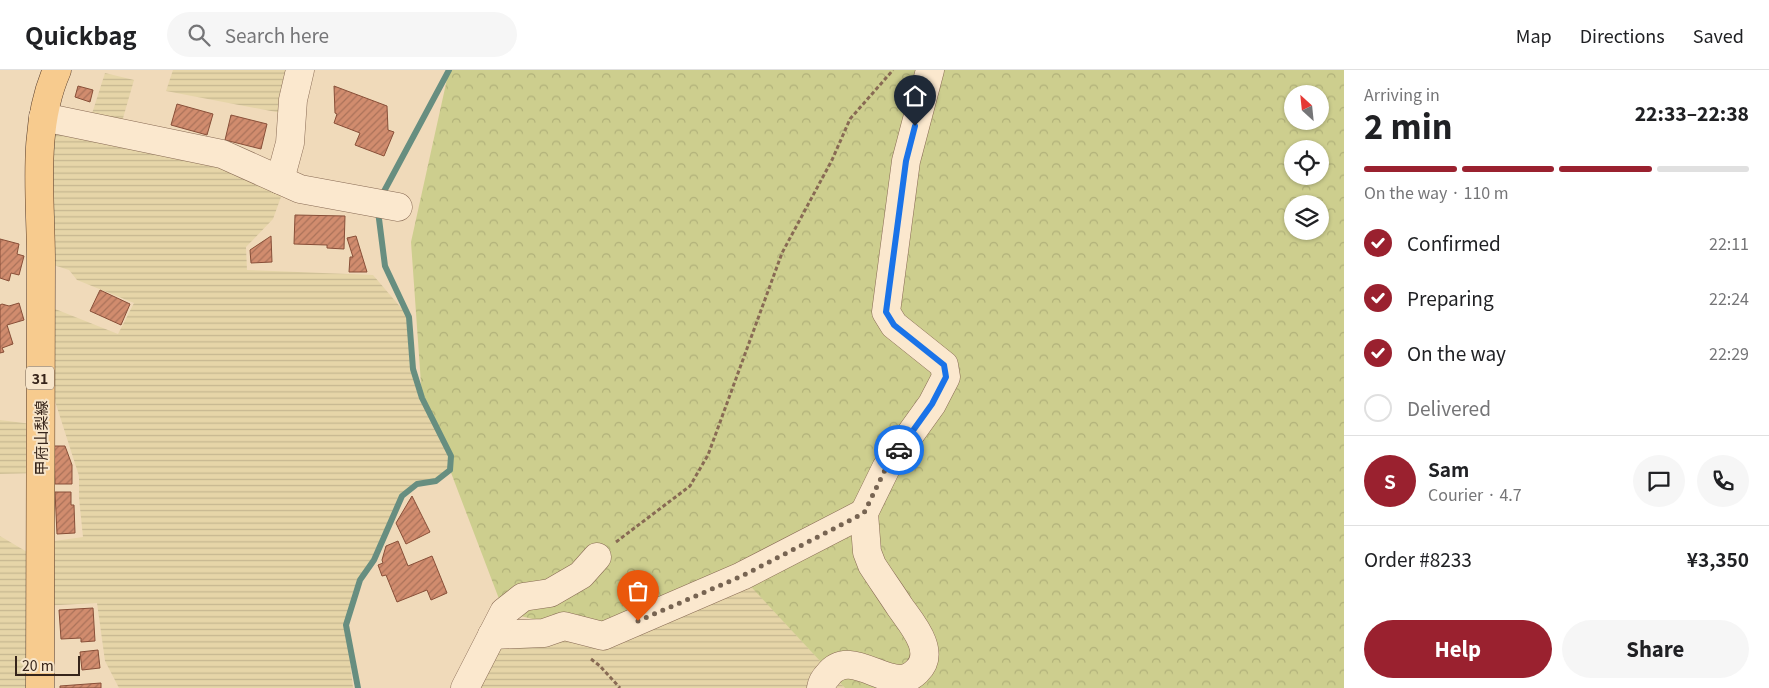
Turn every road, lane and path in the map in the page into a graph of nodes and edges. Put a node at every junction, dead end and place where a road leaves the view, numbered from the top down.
1 (57, 70) edge
2 (300, 70) edge
3 (893, 70) edge
4 (930, 70) edge
5 (43, 117) junction
6 (280, 180) junction
7 (386, 205) dead end
8 (864, 513) junction
9 (597, 557) joint
10 (492, 635) junction
11 (40, 688) edge
12 (464, 688) edge
13 (821, 688) edge

1 - 5 main road, 甲府山梨線 / 31
2 - 6 lane
3 - 9 path
4 - 8 lane
5 - 6 lane
5 - 11 main road, 甲府山梨線 / 31
6 - 7 lane
8 - 10 lane
8 - 13 lane
9 - 10 lane
10 - 12 lane

